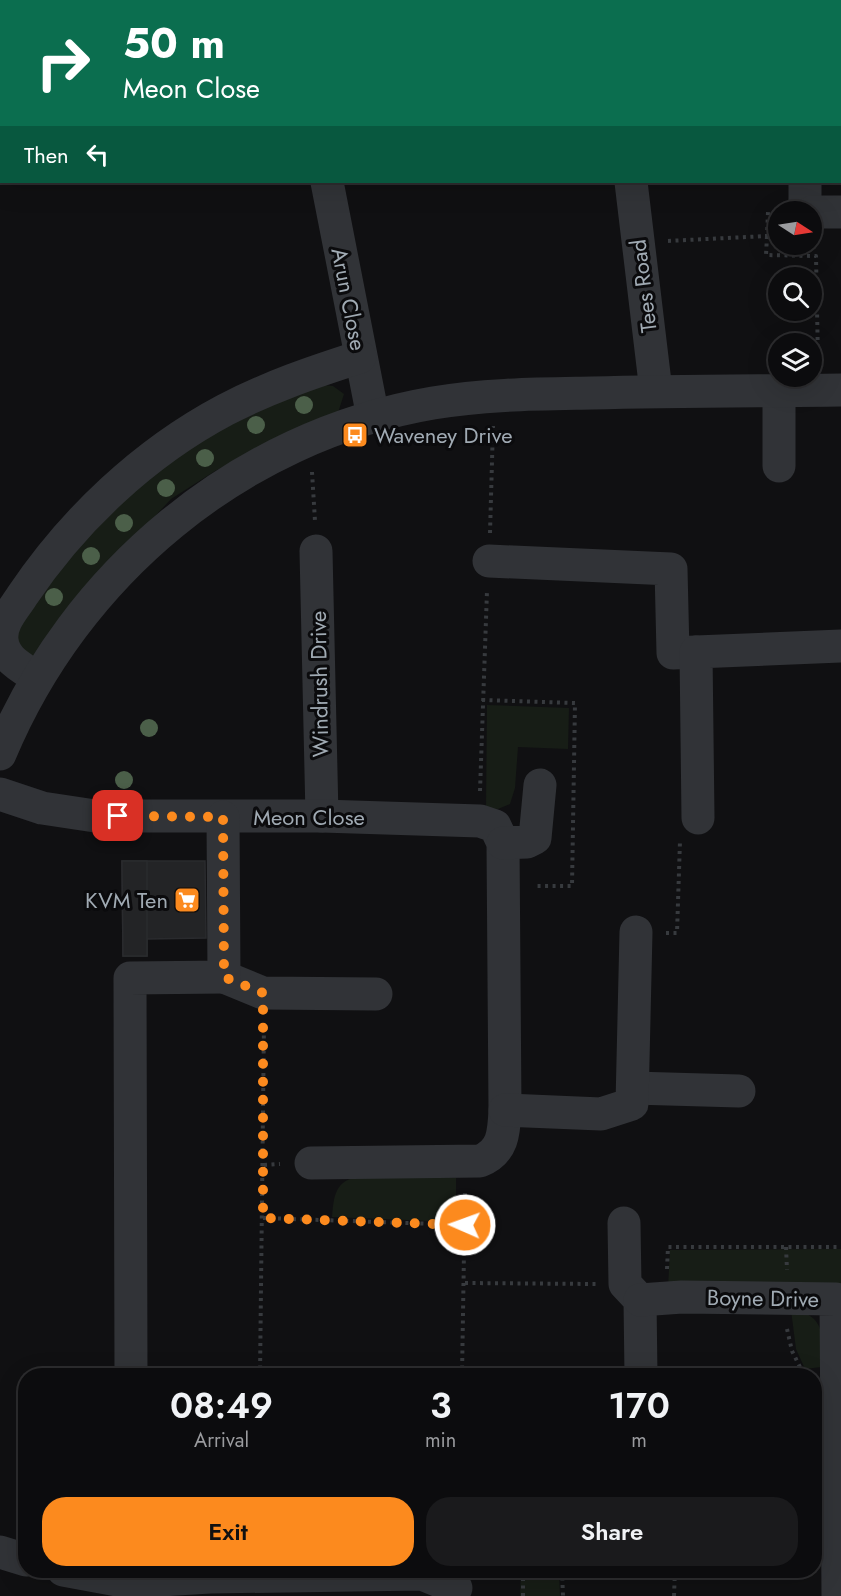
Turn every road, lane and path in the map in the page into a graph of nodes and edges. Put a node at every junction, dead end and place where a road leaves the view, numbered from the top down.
1 (327, 183) edge
2 (631, 183) edge
3 (805, 183) edge
4 (805, 201) edge
5 (768, 212) edge
6 (822, 212) edge
7 (841, 212) edge
8 (767, 236) junction
9 (637, 242) junction
10 (360, 357) junction
11 (779, 390) junction
12 (656, 391) junction
13 (830, 391) edge
14 (494, 395) junction
15 (373, 417) junction
16 (311, 438) junction
17 (779, 466) dead end
18 (316, 551) joint
19 (489, 561) junction
20 (841, 646) edge
21 (696, 652) junction
22 (37, 678) junction
23 (0, 754) edge
24 (540, 785) dead end
25 (0, 794) edge
26 (322, 816) junction
27 (223, 817) junction
28 (698, 818) joint
29 (491, 832) junction
30 (636, 932) joint
31 (224, 977) junction
32 (263, 993) junction
33 (376, 994) dead end
34 (633, 1088) junction
35 (739, 1091) dead end
36 (505, 1110) junction
37 (465, 1162) junction
38 (311, 1163) dead end
39 (263, 1218) junction
40 (624, 1223) dead end
41 (465, 1225) junction
42 (841, 1247) edge
43 (465, 1283) junction
44 (653, 1295) junction
45 (131, 1368) edge
46 (260, 1368) edge
47 (462, 1368) edge
48 (642, 1368) edge
49 (0, 1552) edge
50 (18, 1558) edge
51 (90, 1578) edge
52 (234, 1578) edge
53 (432, 1578) edge
54 (523, 1578) edge
55 (562, 1578) edge
56 (675, 1578) edge
57 (456, 1588) dead end
58 (128, 1589) edge
59 (523, 1596) edge
60 (563, 1596) edge
61 (675, 1596) edge
62 (838, 1596) edge

1 - 10 street, Arun Close
2 - 9 street, Tees Road
3 - 4 street
5 - 8 path
6 - 7 street
8 - 9 path
8 - 13 path
9 - 12 street, Tees Road
10 - 15 street, Arun Close
10 - 22 street
11 - 12 street
11 - 13 street
11 - 17 street
12 - 14 street
14 - 15 street
14 - 19 path
15 - 16 street
16 - 18 path
16 - 22 street
18 - 26 street, Windrush Drive
19 - 21 street
19 - 29 path
20 - 21 street
21 - 28 street
22 - 23 street
24 - 29 street, Meon Close
25 - 27 street, Meon Close
26 - 27 street, Meon Close
26 - 29 street, Meon Close
27 - 31 street
28 - 30 path
29 - 36 street
30 - 34 street
31 - 32 street
31 - 45 street
32 - 33 street
32 - 39 path
34 - 35 street
34 - 36 street
36 - 37 street
37 - 38 street
37 - 41 path
39 - 41 path
39 - 46 path
40 - 44 street
41 - 43 path
42 - 44 path
43 - 44 path
43 - 47 path
44 - 48 street
44 - 62 street, Boyne Drive
49 - 50 street
51 - 58 street
52 - 58 street
53 - 57 street
54 - 59 path
55 - 60 path
56 - 61 path

